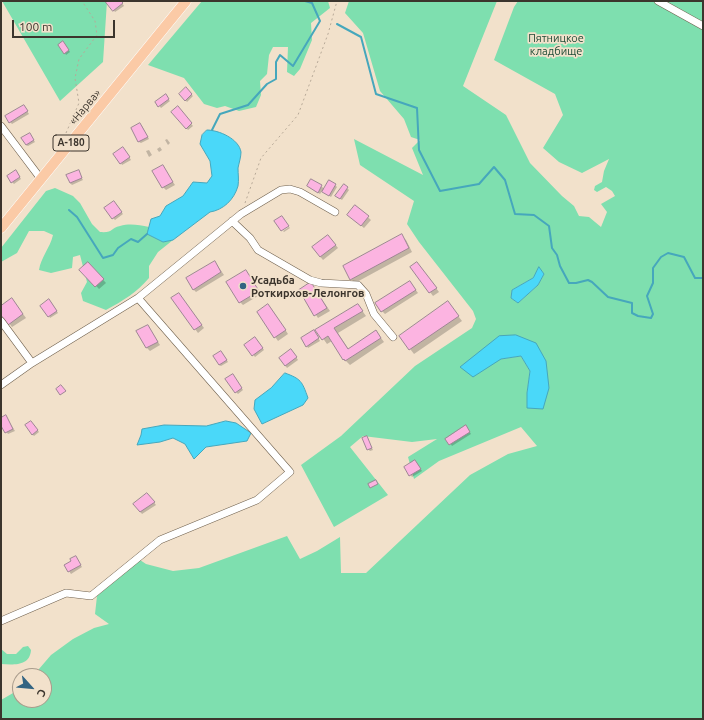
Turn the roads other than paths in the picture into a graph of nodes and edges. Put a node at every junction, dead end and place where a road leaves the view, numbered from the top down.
1 (186, 1) edge
2 (658, 1) edge
3 (703, 26) edge
4 (1, 126) edge
5 (41, 179) junction
6 (335, 212) dead end
7 (232, 221) junction
8 (1, 228) edge
9 (138, 298) junction
10 (1, 320) edge
11 (393, 337) dead end
12 (32, 363) junction
13 (1, 386) edge
14 (1, 622) edge

1 - 5 highway, «Нарва» / А-180
2 - 3 street
4 - 5 street
5 - 8 highway, «Нарва» / А-180
6 - 7 street
7 - 9 street
7 - 11 street
9 - 12 street
9 - 14 street
10 - 12 street
12 - 13 street

